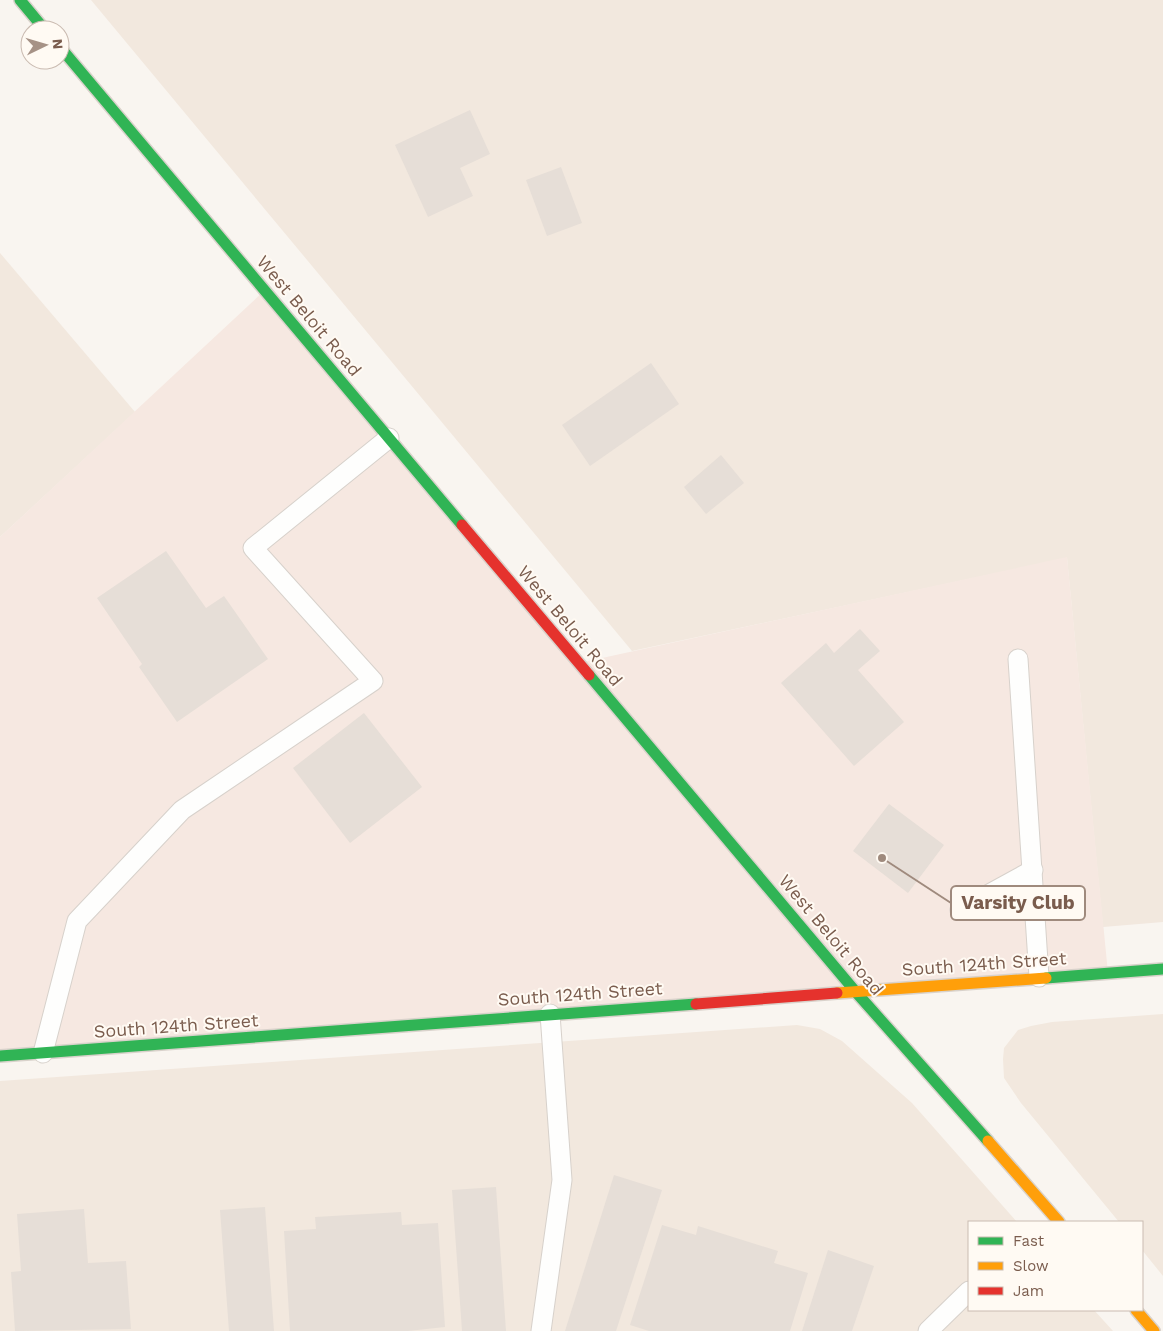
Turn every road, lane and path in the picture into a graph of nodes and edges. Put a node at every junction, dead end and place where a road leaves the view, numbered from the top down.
1 (20, 0) edge
2 (37, 20) edge
3 (70, 59) edge
4 (388, 438) junction
5 (1018, 659) dead end
6 (1033, 870) junction
7 (960, 910) dead end
8 (1163, 969) edge
9 (1039, 977) junction
10 (855, 991) junction
11 (550, 1014) junction
12 (44, 1053) junction
13 (0, 1056) edge
14 (1049, 1219) edge
15 (968, 1292) edge
16 (1137, 1311) edge
17 (541, 1331) edge
18 (928, 1331) edge
19 (1154, 1331) edge

1 - 2 main road
3 - 4 main road, West Beloit Road
4 - 10 main road, West Beloit Road
4 - 12 lane
5 - 6 lane
6 - 7 lane
6 - 9 lane
8 - 9 main road, South 124th Street
9 - 10 main road, South 124th Street
10 - 11 main road, South 124th Street
10 - 14 main road, West Beloit Road
11 - 12 main road, South 124th Street
11 - 17 lane
12 - 13 main road, South 124th Street
15 - 18 lane
16 - 19 main road

